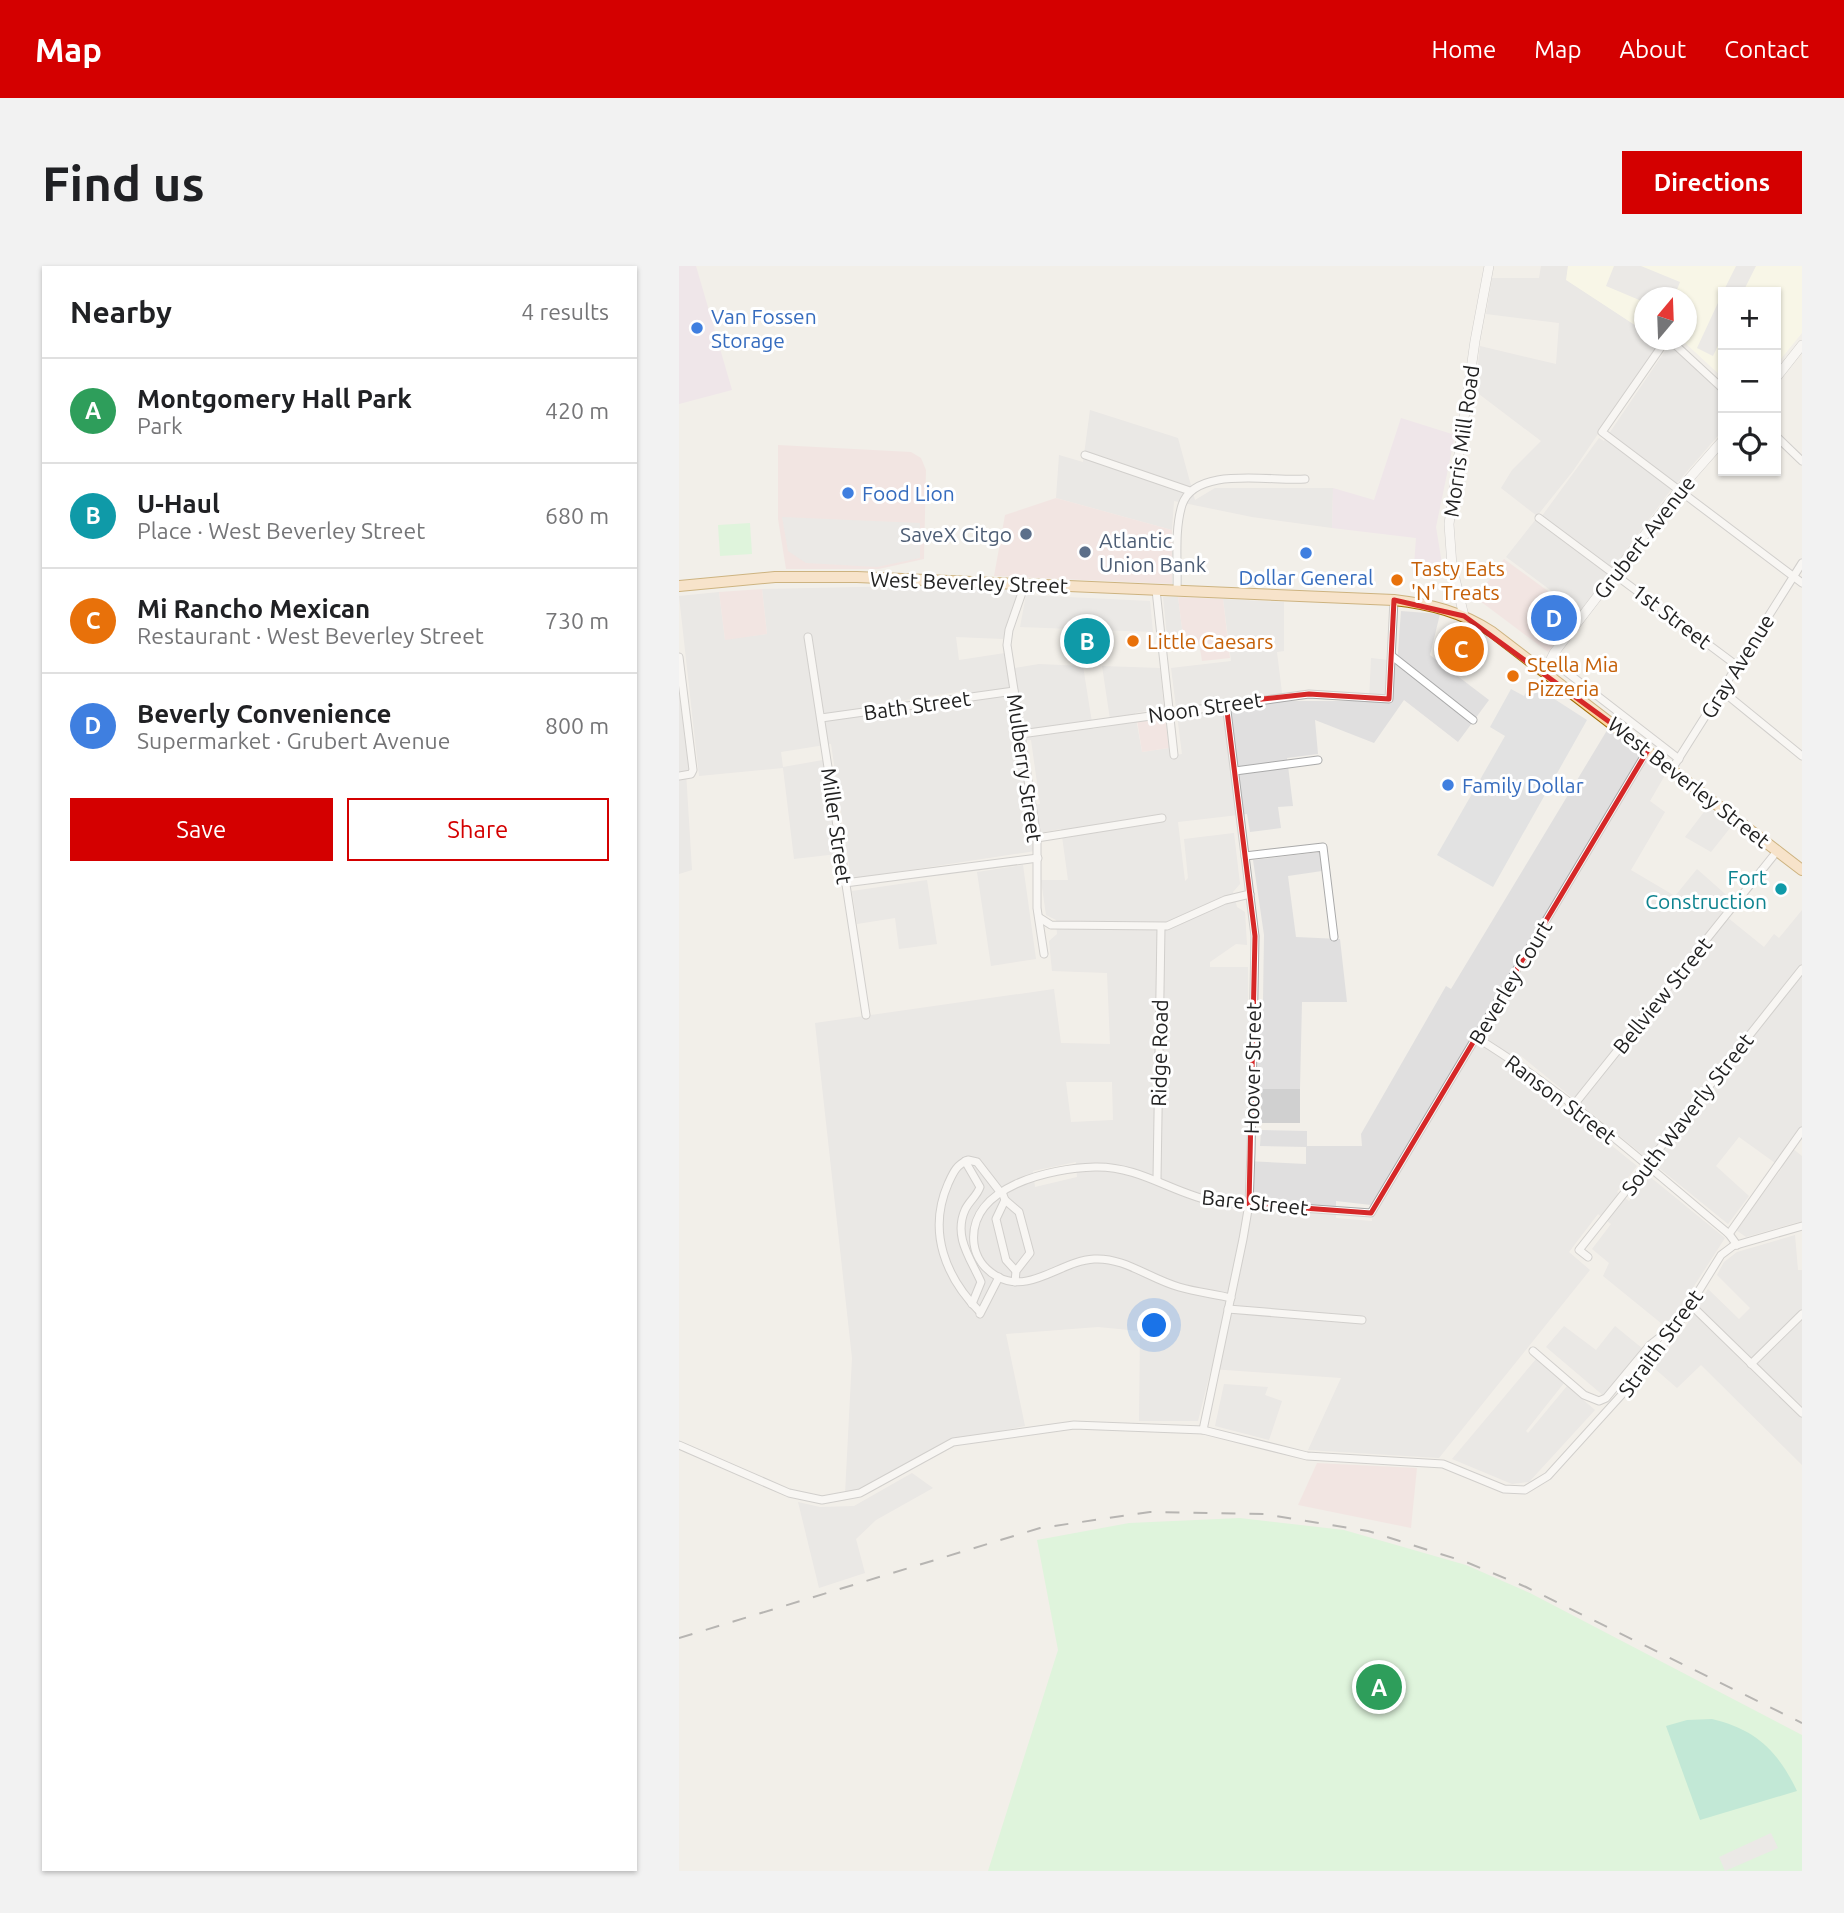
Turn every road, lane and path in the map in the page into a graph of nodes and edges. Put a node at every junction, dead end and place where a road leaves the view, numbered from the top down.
1 (1489, 266) edge
2 (1802, 345) edge
3 (1661, 350) edge
4 (1679, 350) edge
5 (1781, 372) edge
6 (1718, 385) edge
7 (1781, 441) edge
8 (1718, 446) edge
9 (1085, 455) dead end
10 (1802, 461) edge
11 (1305, 480) dead end
12 (1679, 490) junction
13 (1190, 491) junction
14 (1539, 518) dead end
15 (1802, 563) edge
16 (1615, 573) junction
17 (1794, 576) junction
18 (1802, 583) edge
19 (1025, 584) junction
20 (679, 586) edge
21 (1156, 590) junction
22 (1177, 591) junction
23 (1394, 600) junction
24 (1464, 616) junction
25 (808, 637) dead end
26 (1392, 656) junction
27 (679, 657) edge
28 (1551, 660) junction
29 (1736, 665) junction
30 (1545, 671) junction
31 (681, 683) edge
32 (1721, 690) junction
33 (1014, 691) junction
34 (1226, 703) junction
35 (1169, 712) junction
36 (821, 719) junction
37 (1473, 720) dead end
38 (1021, 734) junction
39 (1648, 750) junction
40 (1174, 755) dead end
41 (1802, 756) edge
42 (1679, 759) junction
43 (1318, 760) dead end
44 (1672, 769) junction
45 (1235, 771) junction
46 (679, 776) edge
47 (1162, 818) dead end
48 (1037, 838) junction
49 (1778, 850) junction
50 (1245, 856) junction
51 (1038, 858) junction
52 (1802, 870) edge
53 (845, 883) junction
54 (1250, 894) junction
55 (1040, 917) junction
56 (1161, 926) junction
57 (1334, 937) dead end
58 (1044, 954) dead end
59 (1802, 969) edge
60 (866, 1014) dead end
61 (1476, 1038) junction
62 (1573, 1106) junction
63 (1802, 1131) edge
64 (965, 1161) junction
65 (1646, 1165) junction
66 (1157, 1179) junction
67 (1003, 1195) junction
68 (1249, 1204) junction
69 (1371, 1213) joint
70 (1802, 1226) edge
71 (1729, 1234) junction
72 (1737, 1245) junction
73 (1588, 1257) dead end
74 (1016, 1271) junction
75 (999, 1277) junction
76 (1015, 1282) junction
77 (1231, 1297) junction
78 (972, 1304) junction
79 (1691, 1305) junction
80 (1229, 1309) junction
81 (1802, 1314) edge
82 (1362, 1320) dead end
83 (1674, 1331) junction
84 (1533, 1351) dead end
85 (1751, 1364) junction
86 (1802, 1413) edge
87 (1203, 1430) junction
88 (679, 1445) edge

1 - 24 street, Morris Mill Road
2 - 5 street
3 - 12 street
4 - 6 street
7 - 10 street
8 - 12 street, Grubert Avenue
9 - 13 street
11 - 13 street
12 - 16 street, Grubert Avenue
12 - 17 street
13 - 22 street
14 - 16 street, 1st Street
15 - 17 street, Gray Avenue
16 - 28 street, Grubert Avenue
16 - 29 street, 1st Street
17 - 18 street
17 - 29 street, Gray Avenue
19 - 20 main road, West Beverley Street
19 - 21 main road, West Beverley Street
19 - 33 street, Mulberry Street
21 - 22 main road, West Beverley Street
21 - 35 street
22 - 23 main road, West Beverley Street
23 - 24 main road, West Beverley Street
23 - 26 street
24 - 30 main road, West Beverley Street
25 - 36 street, Miller Street
26 - 34 street, Noon Street
26 - 37 street
27 - 31 street
28 - 30 street, Grubert Avenue
28 - 42 street, West Beverley Street
29 - 32 street, Gray Avenue
30 - 39 main road, West Beverley Street
31 - 46 street
32 - 41 street
32 - 42 street, Gray Avenue
33 - 36 street, Bath Street
33 - 38 street, Mulberry Street
34 - 35 street, Noon Street
34 - 45 street, Hoover Street
35 - 38 street, Noon Street
35 - 40 street
36 - 53 street, Miller Street
38 - 48 street, Mulberry Street
39 - 44 main road, West Beverley Street
39 - 61 street, Beverley Court
42 - 44 street, Gray Avenue
43 - 45 street
44 - 49 main road, West Beverley Street
45 - 50 street, Hoover Street
47 - 48 street
48 - 51 street, Mulberry Street
49 - 52 main road, West Beverley Street
49 - 62 street, Bellview Street
50 - 54 street, Hoover Street
50 - 57 street
51 - 53 street
51 - 55 street, Mulberry Street
53 - 60 street, Miller Street
54 - 56 street
54 - 68 street, Hoover Street
55 - 56 street
55 - 58 street, Mulberry Street
56 - 66 street, Ridge Road
59 - 65 street, South Waverly Street
61 - 62 street, Ranson Street
61 - 69 street, Beverley Court
62 - 65 street, Ranson Street
63 - 71 street
64 - 67 street
64 - 78 street
64 - 78 street
65 - 71 street, Ranson Street
65 - 73 street, South Waverly Street
66 - 67 street, Bare Street
66 - 68 street, Bare Street
67 - 74 street
67 - 74 street
67 - 75 street, Bare Street
68 - 69 street, Bare Street
68 - 77 street, Hoover Street
70 - 72 street, Straith Street
71 - 72 street, Ranson Street
72 - 79 street, Straith Street
74 - 76 street
75 - 76 street
75 - 78 street
76 - 77 street
77 - 80 street, Hoover Street
79 - 83 street, Straith Street
79 - 85 street
80 - 82 street
80 - 87 street, Hoover Street
81 - 85 street
83 - 84 street
83 - 87 street, Straith Street
85 - 86 street
87 - 88 street

